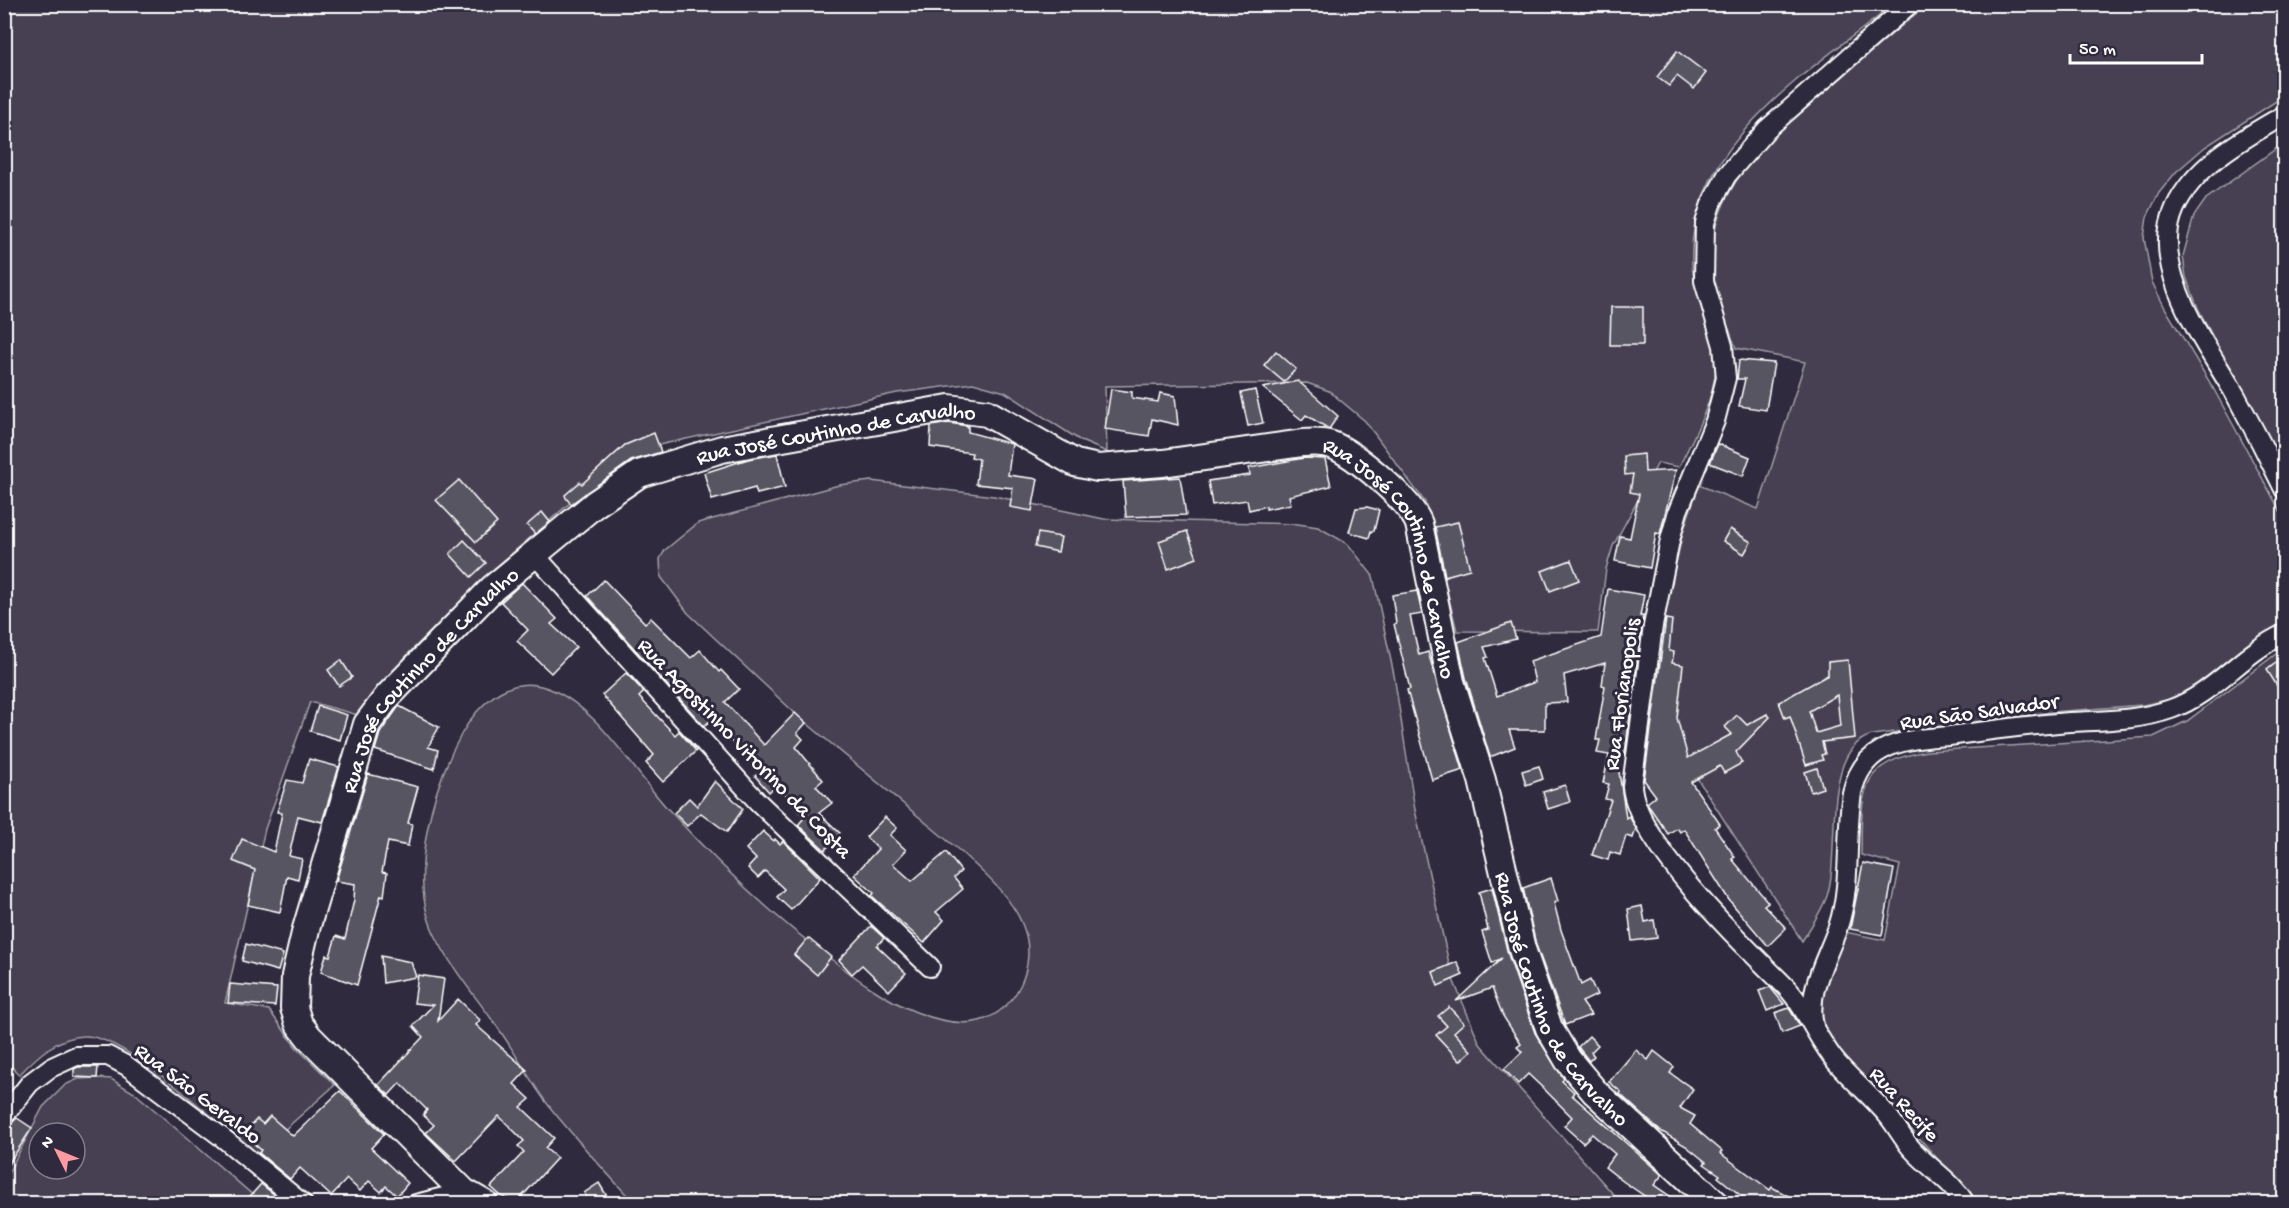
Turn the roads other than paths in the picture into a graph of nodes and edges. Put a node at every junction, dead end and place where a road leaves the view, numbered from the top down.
1 (1910, 4) edge
2 (2284, 115) edge
3 (2284, 489) edge
4 (534, 554) junction
5 (2284, 634) edge
6 (930, 968) dead end
7 (1815, 1030) junction
8 (4, 1116) edge
9 (475, 1197) edge
10 (303, 1203) edge
11 (416, 1203) edge
12 (1716, 1203) edge
13 (1966, 1203) edge

1 - 7 street, Rua Florianopolis
2 - 3 street
4 - 6 street, Rua Agostinho Vitorino da Costa
4 - 9 street, Rua José Coutinho de Carvalho
4 - 12 street, Rua José Coutinho de Carvalho
5 - 7 street, Rua São Salvador
7 - 13 street, Rua Recife
8 - 10 street, Rua São Geraldo
9 - 11 street

